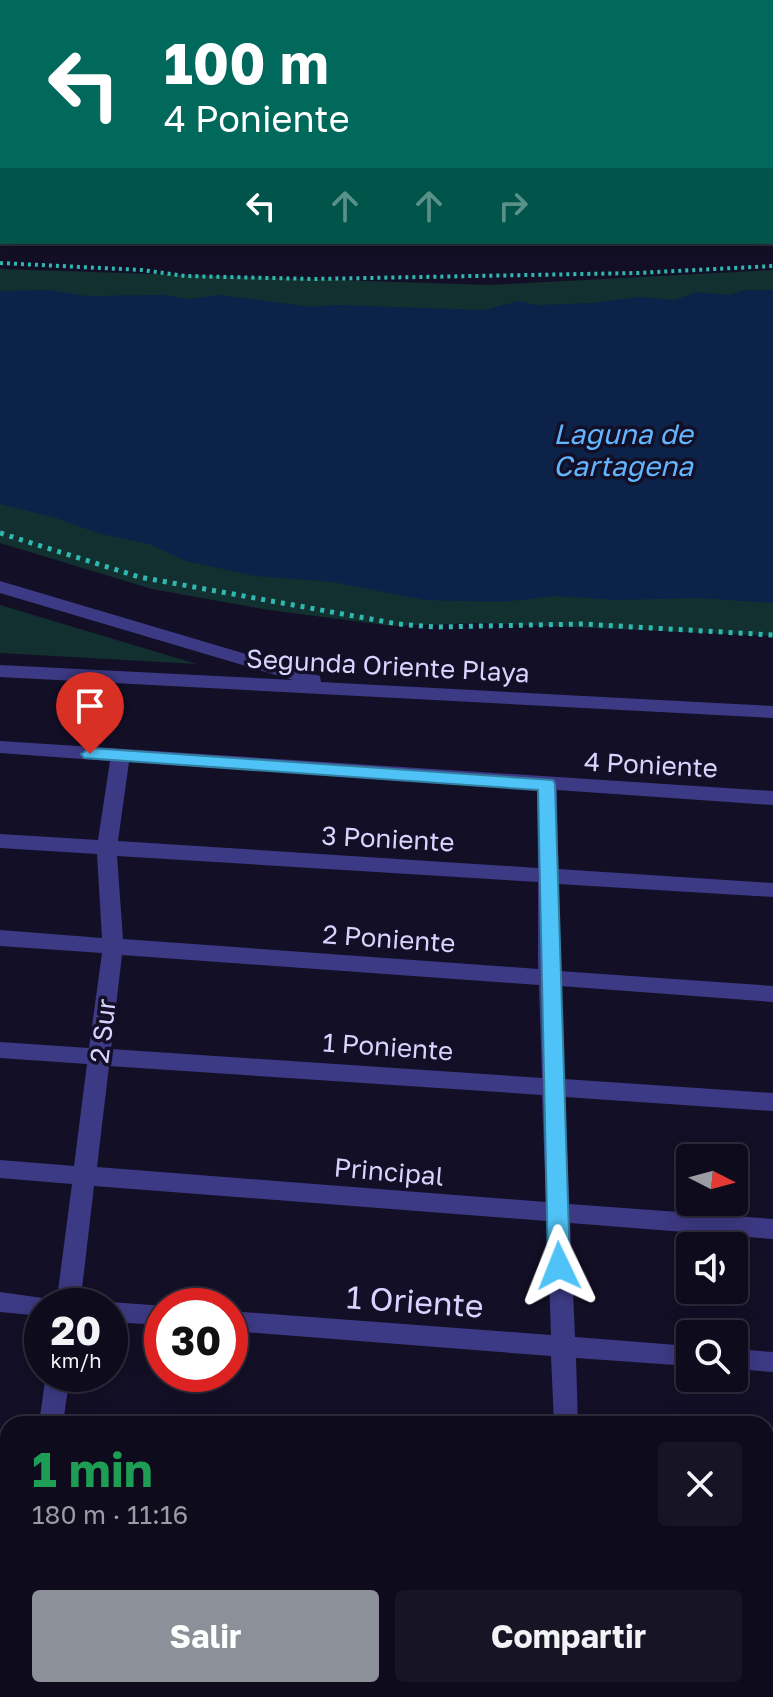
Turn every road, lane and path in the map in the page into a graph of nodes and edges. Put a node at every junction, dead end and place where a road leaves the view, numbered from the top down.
1 (0, 263) edge
2 (773, 266) edge
3 (0, 533) edge
4 (0, 587) edge
5 (773, 635) edge
6 (0, 671) edge
7 (344, 689) junction
8 (773, 712) edge
9 (0, 747) edge
10 (120, 756) junction
11 (547, 784) junction
12 (773, 798) edge
13 (0, 841) edge
14 (107, 848) junction
15 (547, 875) junction
16 (773, 890) edge
17 (0, 938) edge
18 (113, 946) junction
19 (549, 979) junction
20 (773, 994) edge
21 (0, 1050) edge
22 (100, 1057) junction
23 (553, 1086) junction
24 (773, 1102) edge
25 (0, 1169) edge
26 (87, 1176) junction
27 (557, 1213) junction
28 (773, 1229) edge
29 (71, 1288) edge
30 (0, 1302) edge
31 (24, 1304) edge
32 (248, 1322) edge
33 (562, 1345) junction
34 (676, 1355) edge
35 (748, 1360) edge
36 (773, 1362) edge
37 (55, 1392) edge
38 (52, 1416) edge
39 (566, 1416) edge

1 - 2 path
3 - 5 path
4 - 7 street
6 - 7 street, Segunda Oriente Playa
7 - 8 street, Segunda Oriente Playa
9 - 10 street, 4 Poniente
10 - 11 street, 4 Poniente
10 - 14 street, 2 Sur
11 - 12 street, 4 Poniente
11 - 15 street
13 - 14 street, 3 Poniente
14 - 15 street, 3 Poniente
14 - 18 street, 2 Sur
15 - 16 street, 3 Poniente
15 - 19 street
17 - 18 street, 2 Poniente
18 - 19 street, 2 Poniente
18 - 22 street, 2 Sur
19 - 20 street, 2 Poniente
19 - 23 street
21 - 22 street, 1 Poniente
22 - 23 street, 1 Poniente
22 - 26 street, 2 Sur
23 - 24 street, 1 Poniente
23 - 27 street
25 - 26 street, Principal
26 - 27 street, Principal
26 - 29 street, 2 Sur
27 - 28 street, Principal
27 - 33 street
30 - 31 street
32 - 33 street, 1 Oriente
33 - 34 street, 1 Oriente
33 - 39 street
35 - 36 street
37 - 38 street

